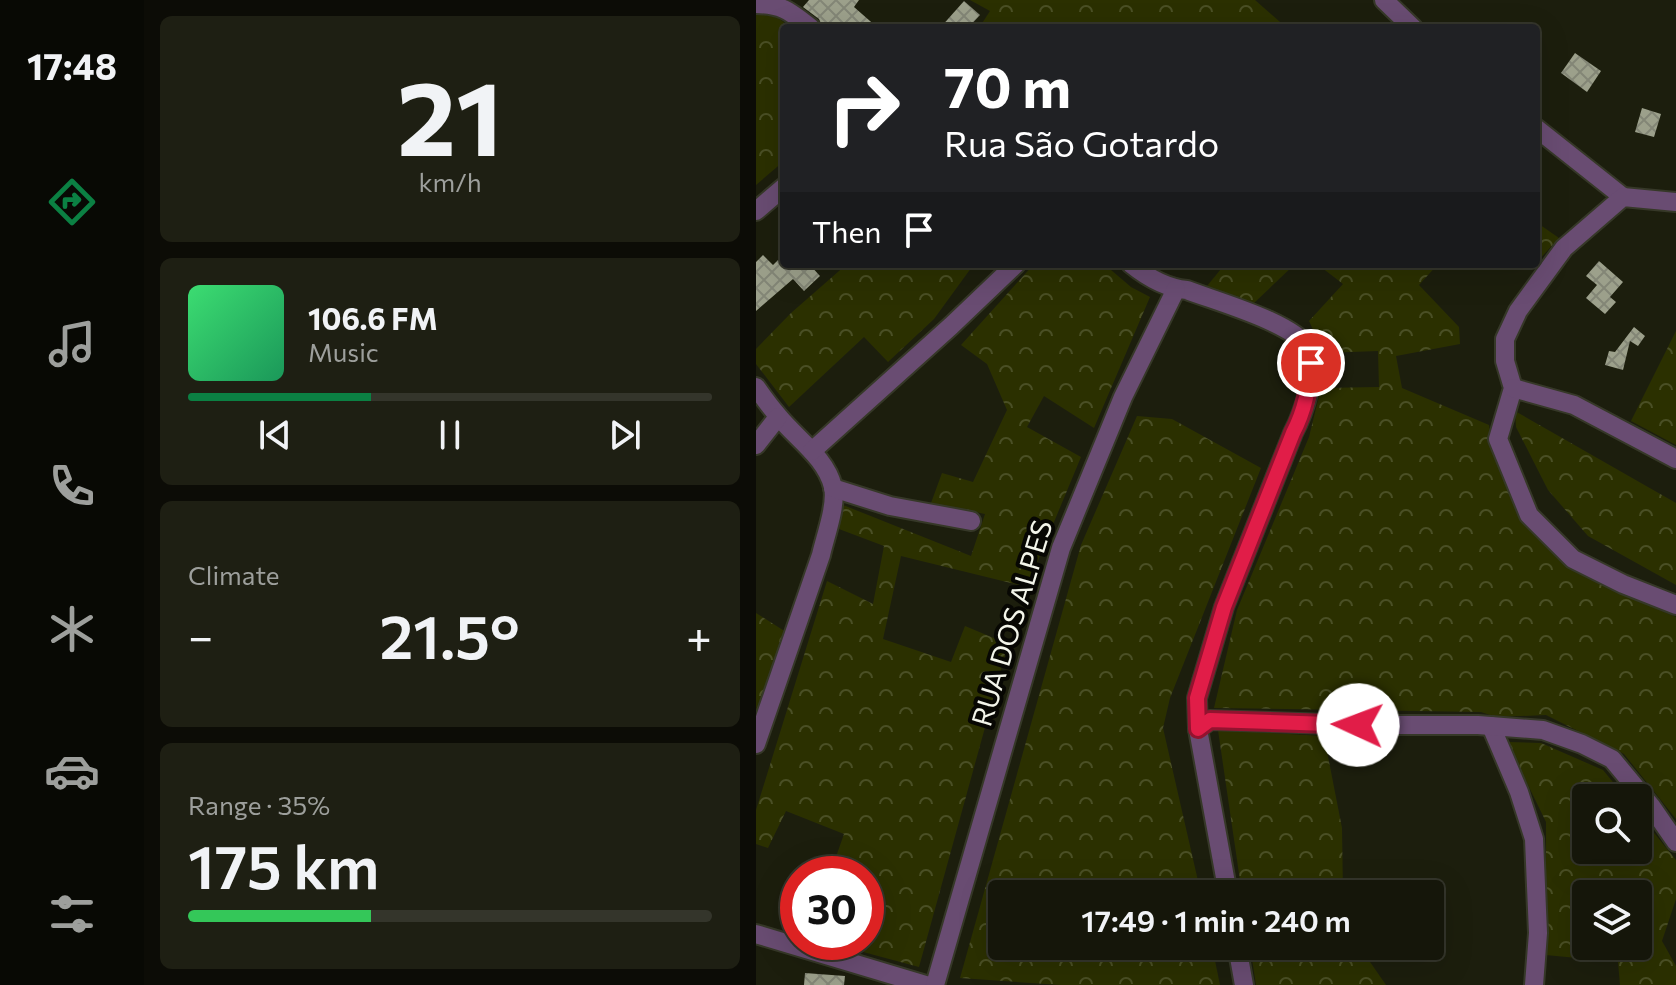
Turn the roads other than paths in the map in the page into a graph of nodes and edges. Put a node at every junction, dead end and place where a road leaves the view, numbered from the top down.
1 (1384, 0) edge
2 (756, 4) edge
3 (806, 24) edge
4 (1409, 24) edge
5 (1540, 131) edge
6 (780, 190) edge
7 (1623, 197) junction
8 (1676, 202) edge
9 (756, 211) edge
10 (1012, 268) edge
11 (1136, 268) edge
12 (1176, 289) junction
13 (756, 387) edge
14 (1513, 388) junction
15 (778, 417) junction
16 (756, 445) edge
17 (812, 451) junction
18 (1676, 459) edge
19 (833, 488) junction
20 (971, 521) dead end
21 (1676, 605) edge
22 (1491, 726) junction
23 (1198, 729) junction
24 (756, 744) edge
25 (1676, 842) edge
26 (1225, 880) edge
27 (756, 934) edge
28 (1240, 960) edge
29 (926, 985) edge
30 (935, 985) edge
31 (1244, 985) edge
32 (1534, 985) edge

1 - 4 street
2 - 3 street
5 - 7 street
6 - 9 street
7 - 8 street
7 - 14 street
10 - 17 street
11 - 12 street
12 - 23 street
12 - 30 street, RUA DOS ALPES
13 - 15 street
14 - 18 street
14 - 21 street
15 - 16 street
15 - 17 street
17 - 19 street
19 - 20 street
19 - 24 street
22 - 23 street
22 - 25 street
22 - 32 street
23 - 26 street
27 - 29 street
28 - 31 street

